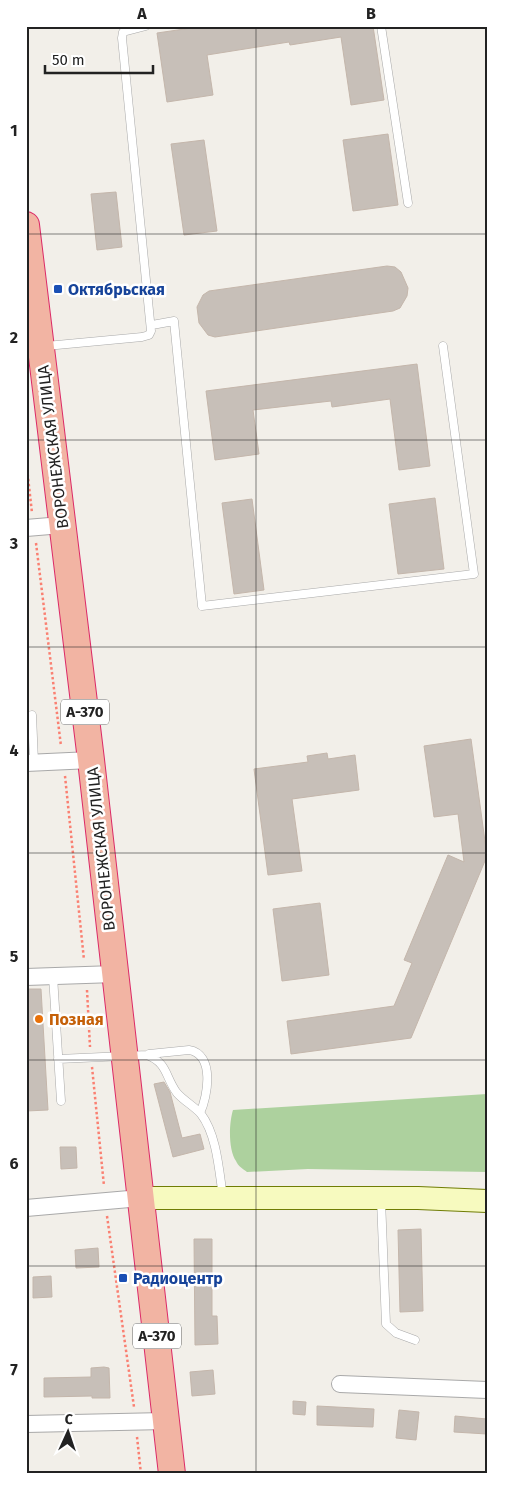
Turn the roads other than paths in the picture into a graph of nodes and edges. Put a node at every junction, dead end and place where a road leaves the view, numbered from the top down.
1 (146, 26) edge
2 (381, 26) edge
3 (408, 203) dead end
4 (26, 225) edge
5 (152, 325) junction
6 (444, 346) dead end
7 (34, 347) edge
8 (62, 525) junction
9 (26, 528) edge
10 (32, 715) dead end
11 (91, 760) junction
12 (30, 763) edge
13 (115, 974) junction
14 (53, 976) junction
15 (26, 977) edge
16 (136, 1056) junction
17 (58, 1059) junction
18 (61, 1101) dead end
19 (200, 1113) junction
20 (140, 1198) junction
21 (223, 1198) junction
22 (381, 1198) junction
23 (487, 1202) edge
24 (26, 1208) edge
25 (415, 1340) dead end
26 (340, 1384) dead end
27 (487, 1390) edge
28 (165, 1421) junction
29 (26, 1424) edge
30 (172, 1474) edge

1 - 5 lane
2 - 3 lane
4 - 7 highway, ВОРОНЕЖСКАЯ УЛИЦА / А-370
5 - 6 lane
5 - 7 lane
7 - 8 highway, ВОРОНЕЖСКАЯ УЛИЦА / А-370
8 - 9 street
8 - 11 highway, ВОРОНЕЖСКАЯ УЛИЦА / А-370
10 - 12 lane
11 - 12 street
11 - 13 highway, ВОРОНЕЖСКАЯ УЛИЦА / А-370
13 - 14 street
13 - 16 highway, ВОРОНЕЖСКАЯ УЛИЦА / А-370
14 - 15 street
14 - 17 lane
16 - 17 lane
16 - 19 lane
16 - 19 lane
16 - 20 highway, ВОРОНЕЖСКАЯ УЛИЦА / А-370
17 - 18 lane
19 - 21 lane
20 - 21 main road
20 - 24 street
20 - 28 highway, ВОРОНЕЖСКАЯ УЛИЦА / А-370
21 - 22 main road
22 - 23 main road
22 - 25 lane
26 - 27 street
28 - 29 street
28 - 30 highway, ВОРОНЕЖСКАЯ УЛИЦА / А-370

